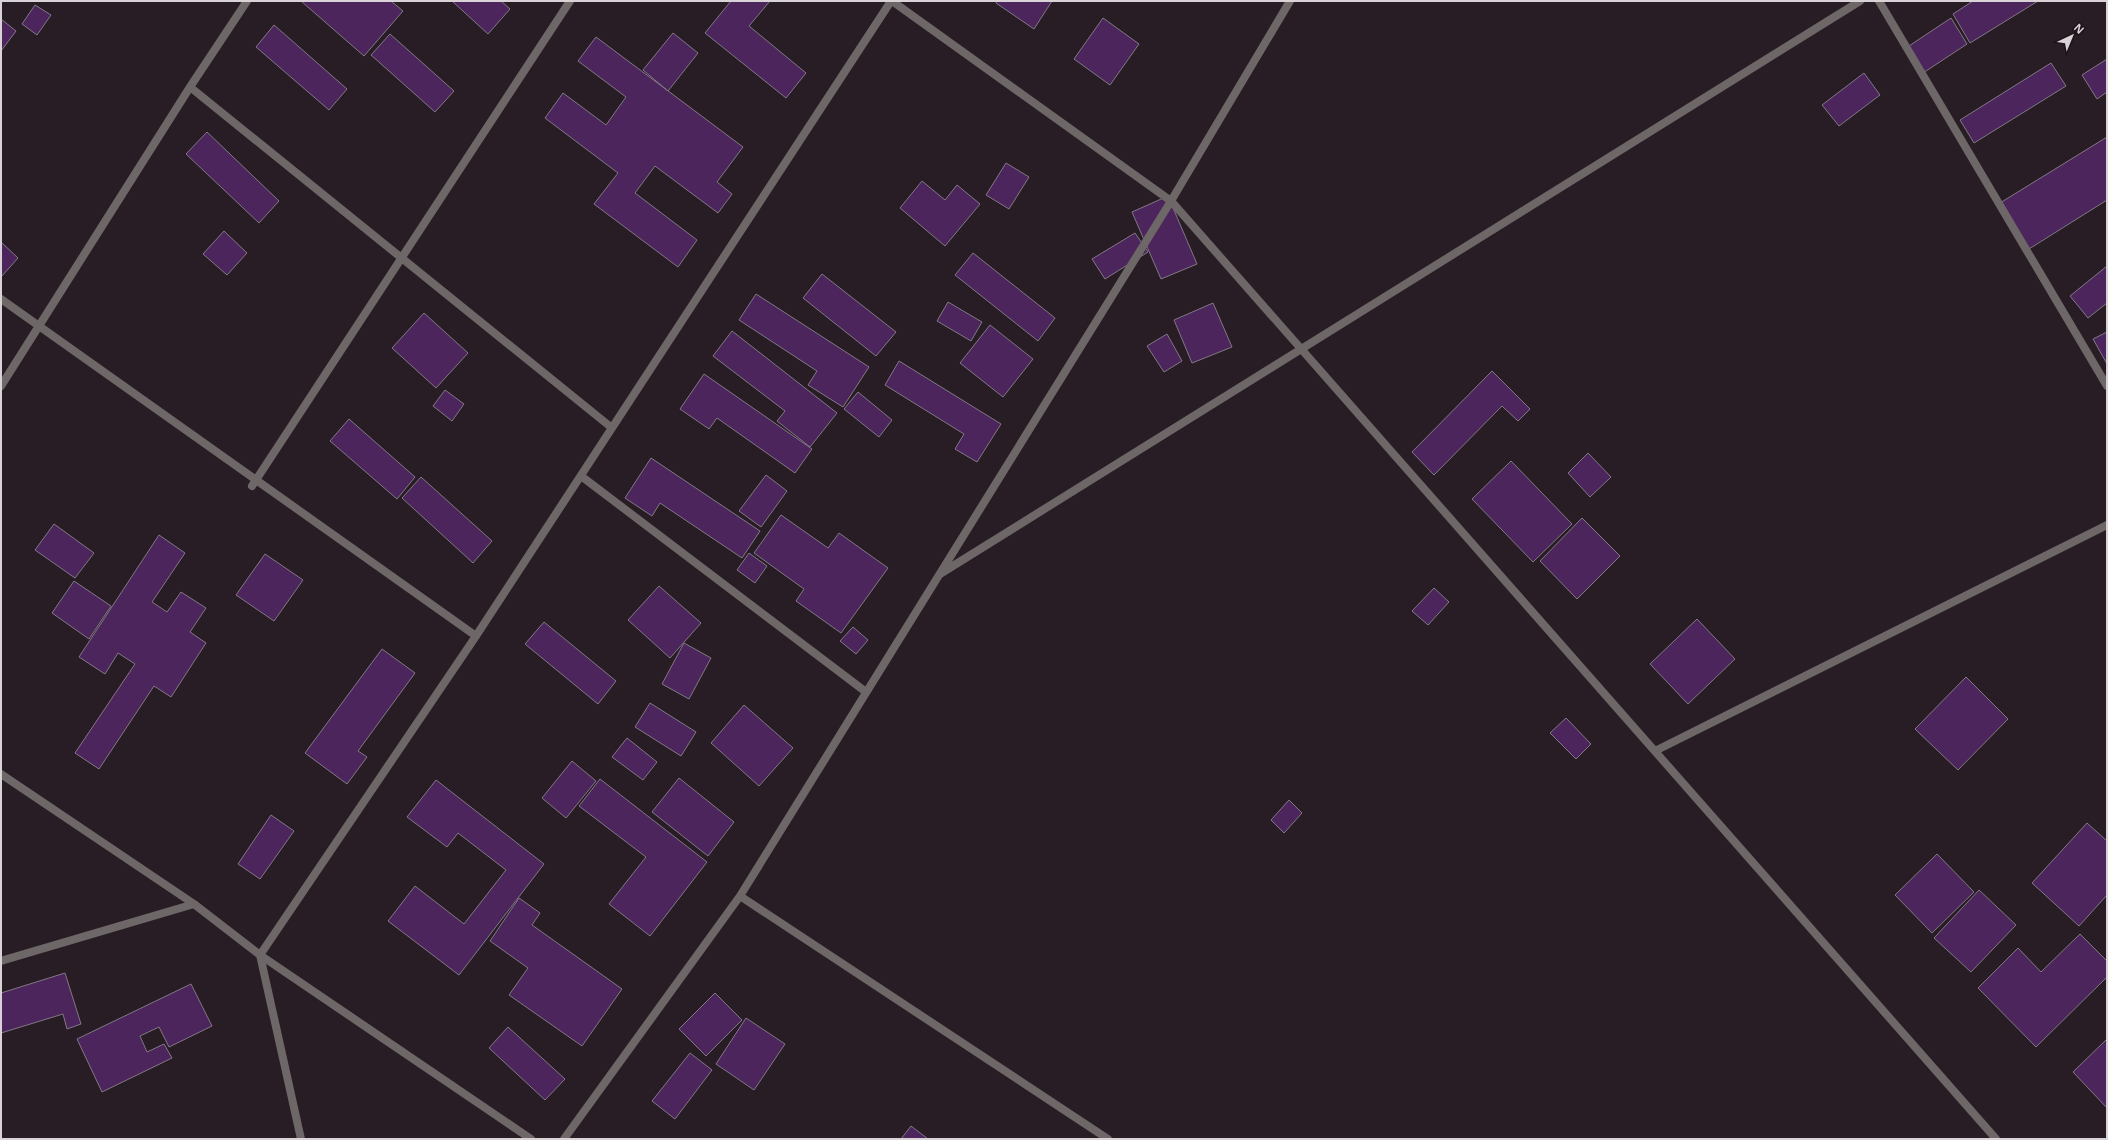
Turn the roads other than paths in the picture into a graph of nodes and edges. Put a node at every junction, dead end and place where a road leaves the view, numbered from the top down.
1 (247, 1) edge
2 (570, 1) edge
3 (892, 1) edge
4 (1290, 1) edge
5 (1860, 1) edge
6 (1879, 1) edge
7 (190, 87) junction
8 (1171, 201) junction
9 (401, 258) junction
10 (1, 299) edge
11 (39, 326) junction
12 (1302, 349) junction
13 (1, 386) edge
14 (2107, 386) edge
15 (612, 428) junction
16 (581, 476) junction
17 (254, 483) junction
18 (2107, 524) edge
19 (939, 575) junction
20 (476, 636) junction
21 (866, 692) junction
22 (1655, 751) junction
23 (1, 774) edge
24 (740, 896) junction
25 (194, 904) junction
26 (260, 955) junction
27 (1, 961) edge
28 (302, 1139) edge
29 (531, 1139) edge
30 (564, 1139) edge
31 (1108, 1139) edge
32 (1996, 1139) edge

1 - 7 street
2 - 9 street
3 - 8 street
3 - 15 street
4 - 8 street
5 - 12 street
6 - 14 street
7 - 9 street
7 - 11 street
8 - 12 street
8 - 19 street
9 - 15 street
9 - 17 street
10 - 11 street
11 - 13 street
11 - 17 street
12 - 19 street
12 - 22 street
15 - 16 street
16 - 20 street
16 - 21 street
17 - 20 street
18 - 22 street
19 - 21 street
20 - 26 street
21 - 24 street
22 - 32 street
23 - 25 street
24 - 30 street
24 - 31 street
25 - 26 street
25 - 27 street
26 - 28 street
26 - 29 street

